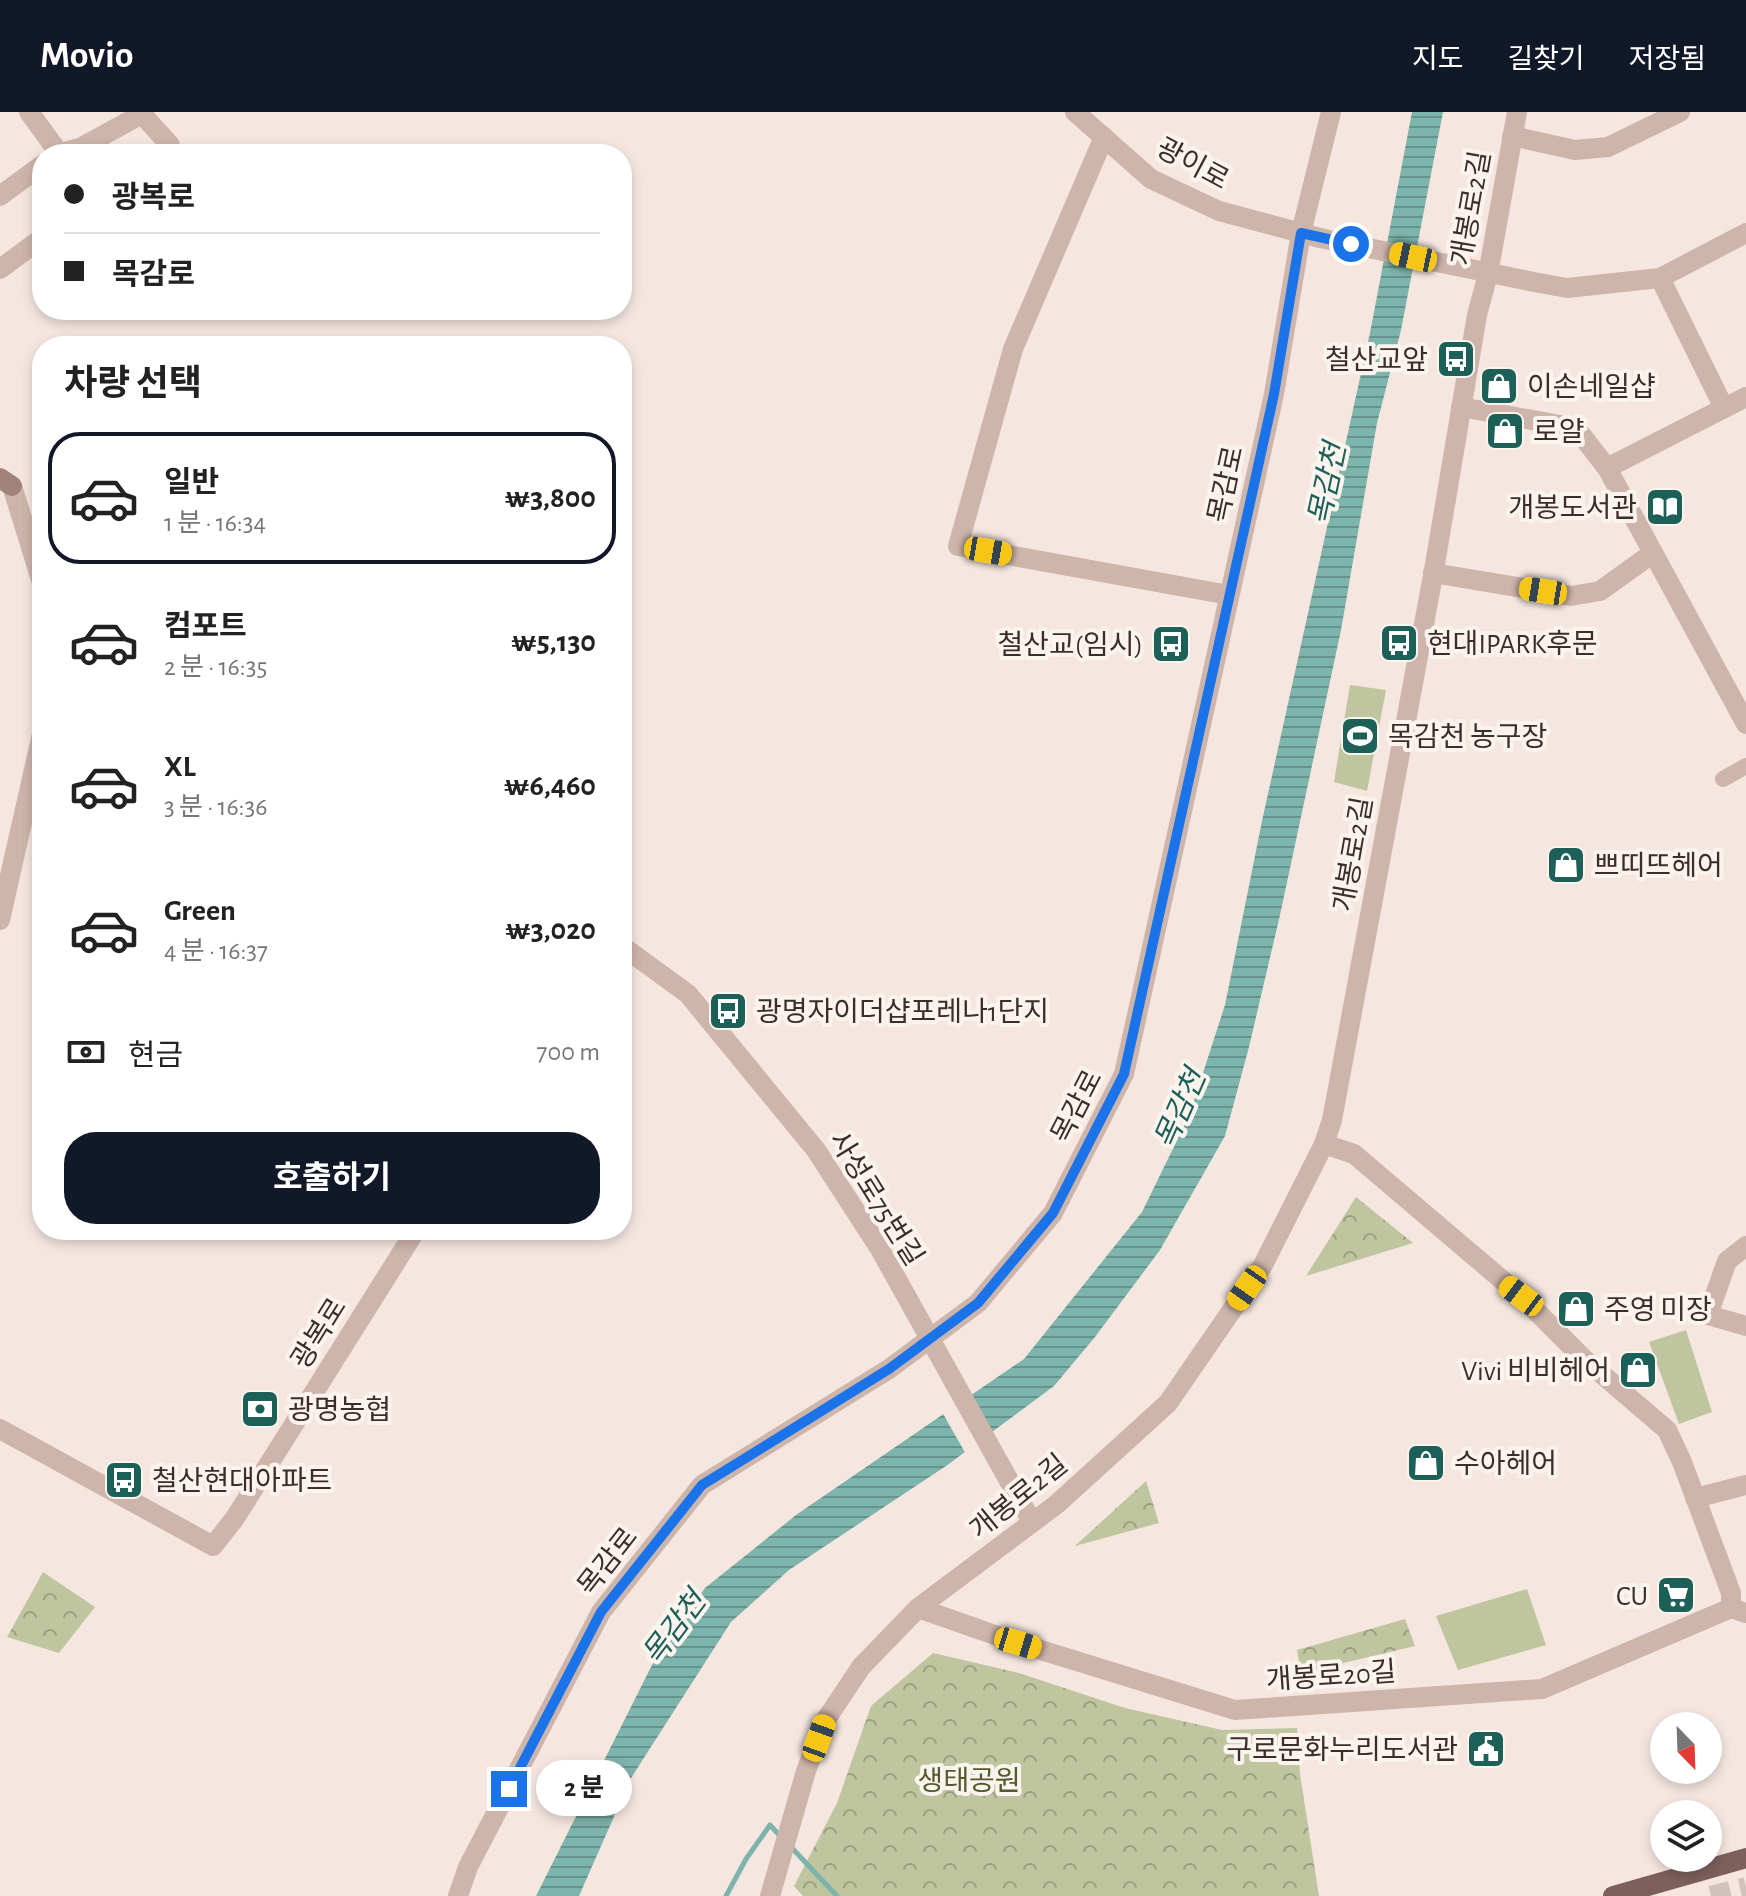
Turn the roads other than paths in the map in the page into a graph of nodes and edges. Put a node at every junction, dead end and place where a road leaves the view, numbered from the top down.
1 (29, 112) edge
2 (1075, 112) edge
3 (1331, 112) edge
4 (1517, 112) edge
5 (1680, 112) edge
6 (141, 113) edge
7 (1649, 120) edge
8 (1512, 136) junction
9 (1104, 137) junction
10 (51, 144) edge
11 (87, 144) edge
12 (160, 144) edge
13 (32, 172) edge
14 (0, 196) edge
15 (1746, 233) edge
16 (1311, 236) junction
17 (32, 245) edge
18 (0, 269) edge
19 (1482, 272) junction
20 (1660, 278) junction
21 (1746, 397) edge
22 (1461, 407) junction
23 (1724, 408) junction
24 (1607, 468) junction
25 (6, 482) edge
26 (1653, 553) junction
27 (32, 555) edge
28 (1433, 573) junction
29 (1229, 595) junction
30 (1746, 724) edge
31 (1746, 766) edge
32 (32, 778) edge
33 (1723, 779) dead end
34 (0, 920) edge
35 (632, 953) edge
36 (1324, 1144) junction
37 (410, 1240) edge
38 (1746, 1246) edge
39 (1746, 1326) edge
40 (933, 1348) junction
41 (0, 1429) edge
42 (1746, 1485) edge
43 (1695, 1498) junction
44 (1032, 1522) junction
45 (918, 1608) junction
46 (1738, 1610) edge
47 (1746, 1858) edge
48 (458, 1896) edge
49 (770, 1896) edge
50 (1613, 1896) edge

1 - 10 street
2 - 9 street, 광이로
3 - 16 street, 목감로
4 - 8 street, 개봉로2길
5 - 7 street
6 - 11 street
6 - 12 street
7 - 8 street
8 - 19 street, 개봉로2길
9 - 16 street, 광이로
9 - 29 street
13 - 14 street
15 - 20 street
16 - 19 street
16 - 29 street, 목감로
17 - 18 street
19 - 20 street
19 - 22 street, 개봉로2길
20 - 23 street
21 - 23 street
22 - 24 street
22 - 28 street, 개봉로2길
23 - 24 street
24 - 26 street
25 - 27 street
26 - 28 street
26 - 30 street
28 - 36 street, 개봉로2길
29 - 40 street, 목감로
31 - 33 street
32 - 34 street
35 - 40 street, 사성로75번길
36 - 43 street
36 - 44 street, 개봉로2길
37 - 41 street, 광복로
38 - 39 street
40 - 44 street, 사성로75번길
40 - 48 street, 목감로
42 - 43 street
43 - 46 street
44 - 45 street, 개봉로2길
45 - 46 street, 개봉로20길
45 - 49 street, 개봉로2길
47 - 50 main road

